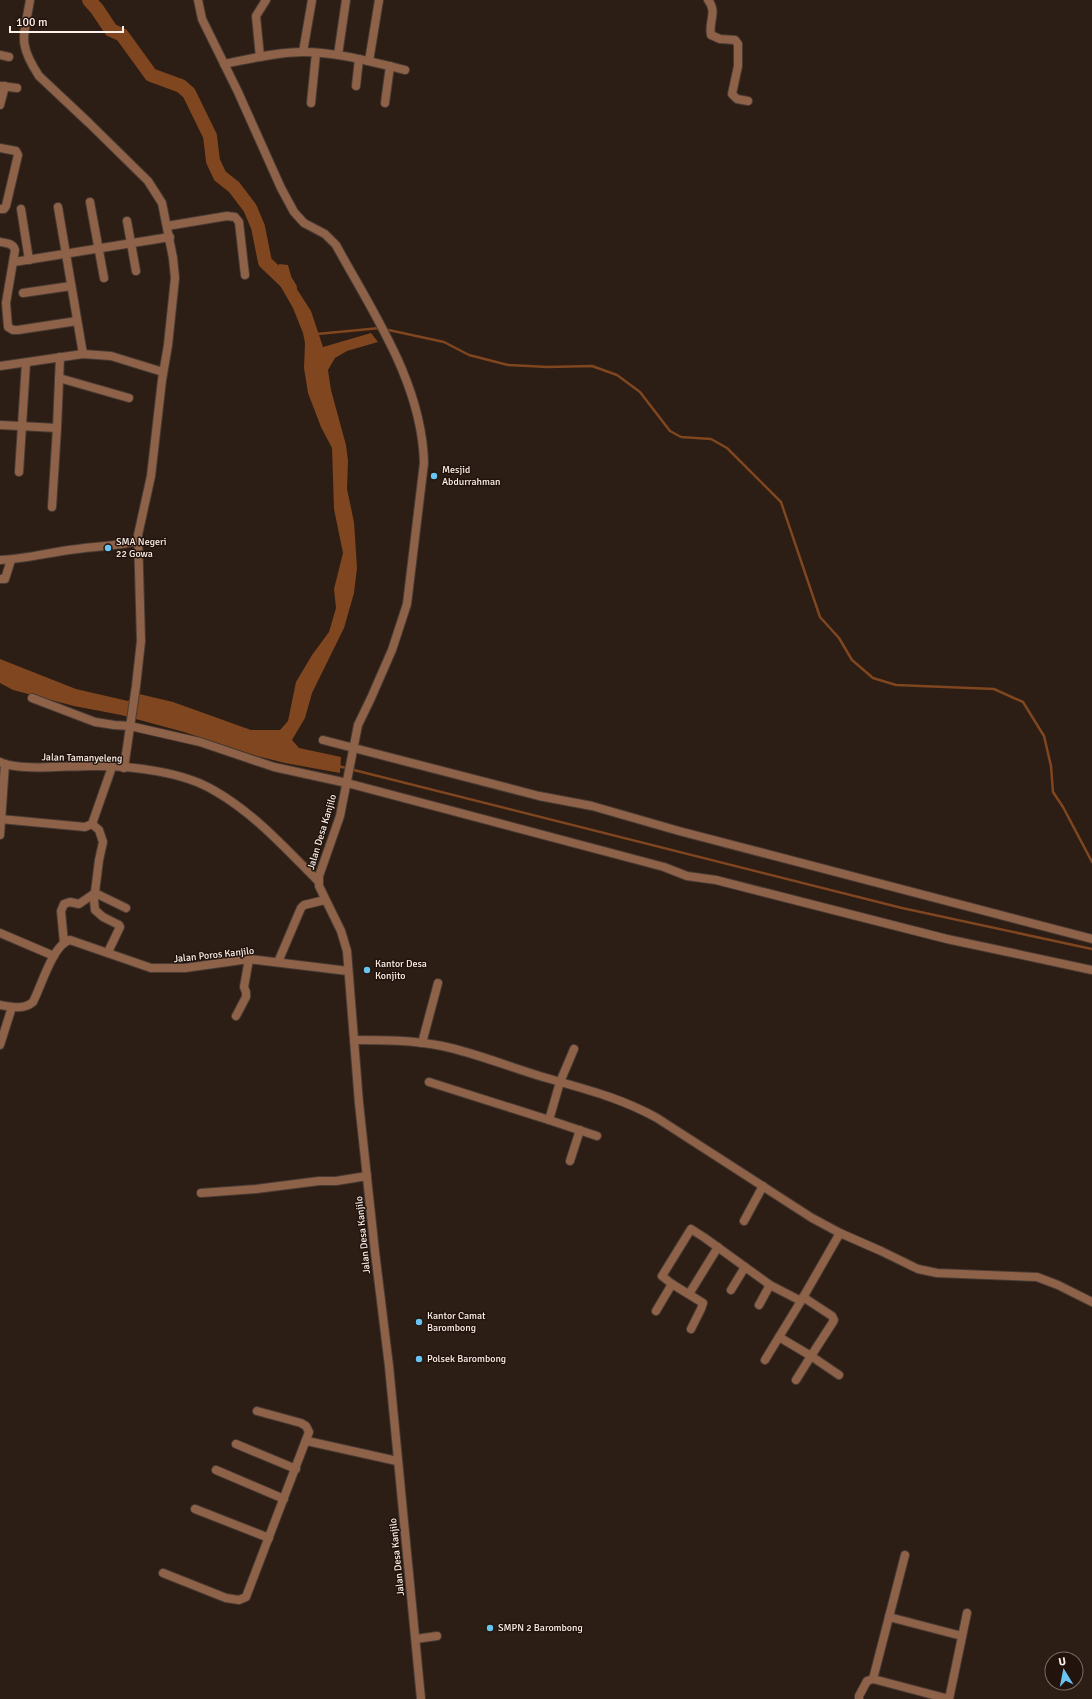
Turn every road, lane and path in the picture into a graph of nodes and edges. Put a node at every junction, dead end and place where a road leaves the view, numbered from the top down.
1 (30, 0) edge
2 (198, 0) edge
3 (266, 0) edge
4 (312, 0) edge
5 (346, 0) edge
6 (379, 0) edge
7 (708, 0) edge
8 (303, 52) junction
9 (316, 53) junction
10 (0, 55) edge
11 (338, 55) junction
12 (9, 57) dead end
13 (260, 57) junction
14 (359, 59) junction
15 (369, 61) junction
16 (224, 64) junction
17 (390, 66) junction
18 (405, 70) dead end
19 (2, 86) edge
20 (356, 86) dead end
21 (17, 88) dead end
22 (748, 101) dead end
23 (311, 103) dead end
24 (385, 103) dead end
25 (0, 105) edge
26 (0, 148) edge
27 (90, 202) dead end
28 (58, 207) dead end
29 (0, 209) edge
30 (21, 209) dead end
31 (127, 221) dead end
32 (167, 226) junction
33 (170, 237) junction
34 (0, 242) edge
35 (131, 243) junction
36 (99, 248) junction
37 (66, 254) junction
38 (29, 260) junction
39 (14, 262) junction
40 (136, 271) dead end
41 (245, 275) dead end
42 (104, 278) dead end
43 (72, 286) junction
44 (23, 294) dead end
45 (3, 312) edge
46 (77, 320) junction
47 (83, 354) junction
48 (60, 357) junction
49 (26, 363) junction
50 (0, 366) edge
51 (163, 372) junction
52 (59, 378) junction
53 (129, 398) dead end
54 (0, 425) edge
55 (22, 426) junction
56 (57, 428) junction
57 (19, 472) dead end
58 (52, 507) dead end
59 (138, 541) junction
60 (0, 560) edge
61 (11, 560) junction
62 (0, 579) edge
63 (32, 698) dead end
64 (131, 723) junction
65 (323, 740) dead end
66 (352, 750) junction
67 (2, 763) edge
68 (112, 767) junction
69 (124, 768) junction
70 (347, 781) junction
71 (1, 819) edge
72 (92, 824) junction
73 (0, 835) edge
74 (318, 881) junction
75 (95, 892) junction
76 (325, 900) junction
77 (126, 908) dead end
78 (0, 933) edge
79 (1092, 938) edge
80 (64, 943) junction
81 (108, 952) junction
82 (54, 956) junction
83 (249, 959) junction
84 (278, 962) junction
85 (1092, 970) edge
86 (348, 971) junction
87 (438, 982) dead end
88 (0, 1005) edge
89 (12, 1007) junction
90 (236, 1016) dead end
91 (354, 1040) junction
92 (422, 1042) junction
93 (0, 1045) edge
94 (574, 1049) dead end
95 (429, 1082) dead end
96 (560, 1082) junction
97 (549, 1120) junction
98 (580, 1130) junction
99 (597, 1136) dead end
100 (570, 1161) dead end
101 (367, 1176) junction
102 (763, 1186) junction
103 (201, 1193) dead end
104 (744, 1221) dead end
105 (840, 1233) junction
106 (718, 1247) junction
107 (745, 1267) junction
108 (672, 1284) junction
109 (770, 1285) junction
110 (731, 1290) dead end
111 (688, 1294) junction
112 (802, 1299) junction
113 (1092, 1302) edge
114 (759, 1305) dead end
115 (656, 1311) dead end
116 (690, 1329) dead end
117 (779, 1337) junction
118 (811, 1356) junction
119 (765, 1360) dead end
120 (839, 1375) dead end
121 (796, 1380) dead end
122 (257, 1411) dead end
123 (307, 1441) junction
124 (236, 1444) dead end
125 (397, 1461) junction
126 (296, 1469) junction
127 (216, 1470) dead end
128 (284, 1499) junction
129 (195, 1509) dead end
130 (269, 1538) junction
131 (905, 1555) dead end
132 (163, 1573) dead end
133 (967, 1613) dead end
134 (889, 1617) junction
135 (437, 1636) dead end
136 (962, 1636) junction
137 (416, 1639) junction
138 (873, 1679) junction
139 (421, 1699) edge
140 (860, 1699) edge
141 (949, 1699) edge

1 - 32 street
2 - 16 street, Jalan Desa Kanjilo
3 - 13 street
4 - 8 street
5 - 11 street
6 - 15 street
7 - 22 street
8 - 9 street
8 - 13 street
9 - 11 street
9 - 23 street
10 - 12 street
11 - 14 street
13 - 16 street
14 - 15 street
14 - 20 street
15 - 17 street
16 - 66 street, Jalan Desa Kanjilo
17 - 18 street
17 - 24 street
19 - 21 street
19 - 25 street
26 - 29 street
27 - 36 street
28 - 37 street
30 - 38 street
31 - 35 street
32 - 33 street
32 - 41 street
33 - 35 street
33 - 51 street
34 - 39 street
35 - 36 street
35 - 40 street
36 - 37 street
36 - 42 street
37 - 38 street
37 - 43 street
38 - 39 street
39 - 45 street
43 - 44 street
43 - 46 street
45 - 46 street
46 - 47 street
47 - 48 street
47 - 51 street
48 - 49 street
48 - 52 street
49 - 50 street
49 - 55 street
51 - 59 street
52 - 53 street
52 - 56 street
54 - 55 street
55 - 56 street
55 - 57 street
56 - 58 street
59 - 61 street
59 - 64 street
60 - 61 street
61 - 62 street
63 - 64 street
64 - 69 street
64 - 70 street
65 - 66 street
66 - 70 street, Jalan Desa Kanjilo
66 - 79 street
67 - 68 street, Jalan Tamanyeleng
67 - 71 street
68 - 69 street, Jalan Tamanyeleng
68 - 72 street
69 - 74 street, Jalan Tamanyeleng
70 - 74 street, Jalan Desa Kanjilo
70 - 85 street
71 - 72 street
71 - 73 street
72 - 75 street
74 - 76 street, Jalan Desa Kanjilo
75 - 77 street
75 - 80 street
75 - 81 street
76 - 84 street
76 - 86 street, Jalan Desa Kanjilo
78 - 82 street
80 - 81 street, Jalan Poros Kanjilo
80 - 82 street
81 - 83 street, Jalan Poros Kanjilo
82 - 89 street
83 - 84 street, Jalan Poros Kanjilo
83 - 90 street
84 - 86 street, Jalan Poros Kanjilo
86 - 91 street, Jalan Desa Kanjilo
87 - 92 street
88 - 89 street
89 - 93 street
91 - 92 street
91 - 101 street, Jalan Desa Kanjilo
92 - 96 street
94 - 96 street
95 - 97 street
96 - 97 street
96 - 102 street
97 - 98 street
98 - 99 street
98 - 100 street
101 - 103 street
101 - 125 street, Jalan Desa Kanjilo
102 - 104 street
102 - 105 street
105 - 112 street
105 - 113 street
106 - 107 street
106 - 108 street
106 - 111 street
107 - 109 street
107 - 110 street
108 - 111 street
108 - 115 street
109 - 112 street
109 - 114 street
111 - 116 street
112 - 117 street
112 - 118 street
117 - 118 street
117 - 119 street
118 - 120 street
118 - 121 street
122 - 123 street
123 - 125 street
123 - 126 street
124 - 126 street
125 - 137 street, Jalan Desa Kanjilo
126 - 128 street
127 - 128 street
128 - 130 street
129 - 130 street
130 - 132 street
131 - 134 street
133 - 136 street
134 - 136 street
134 - 138 street
135 - 137 street
136 - 141 street
137 - 139 street, Jalan Desa Kanjilo
138 - 140 street
138 - 141 street

